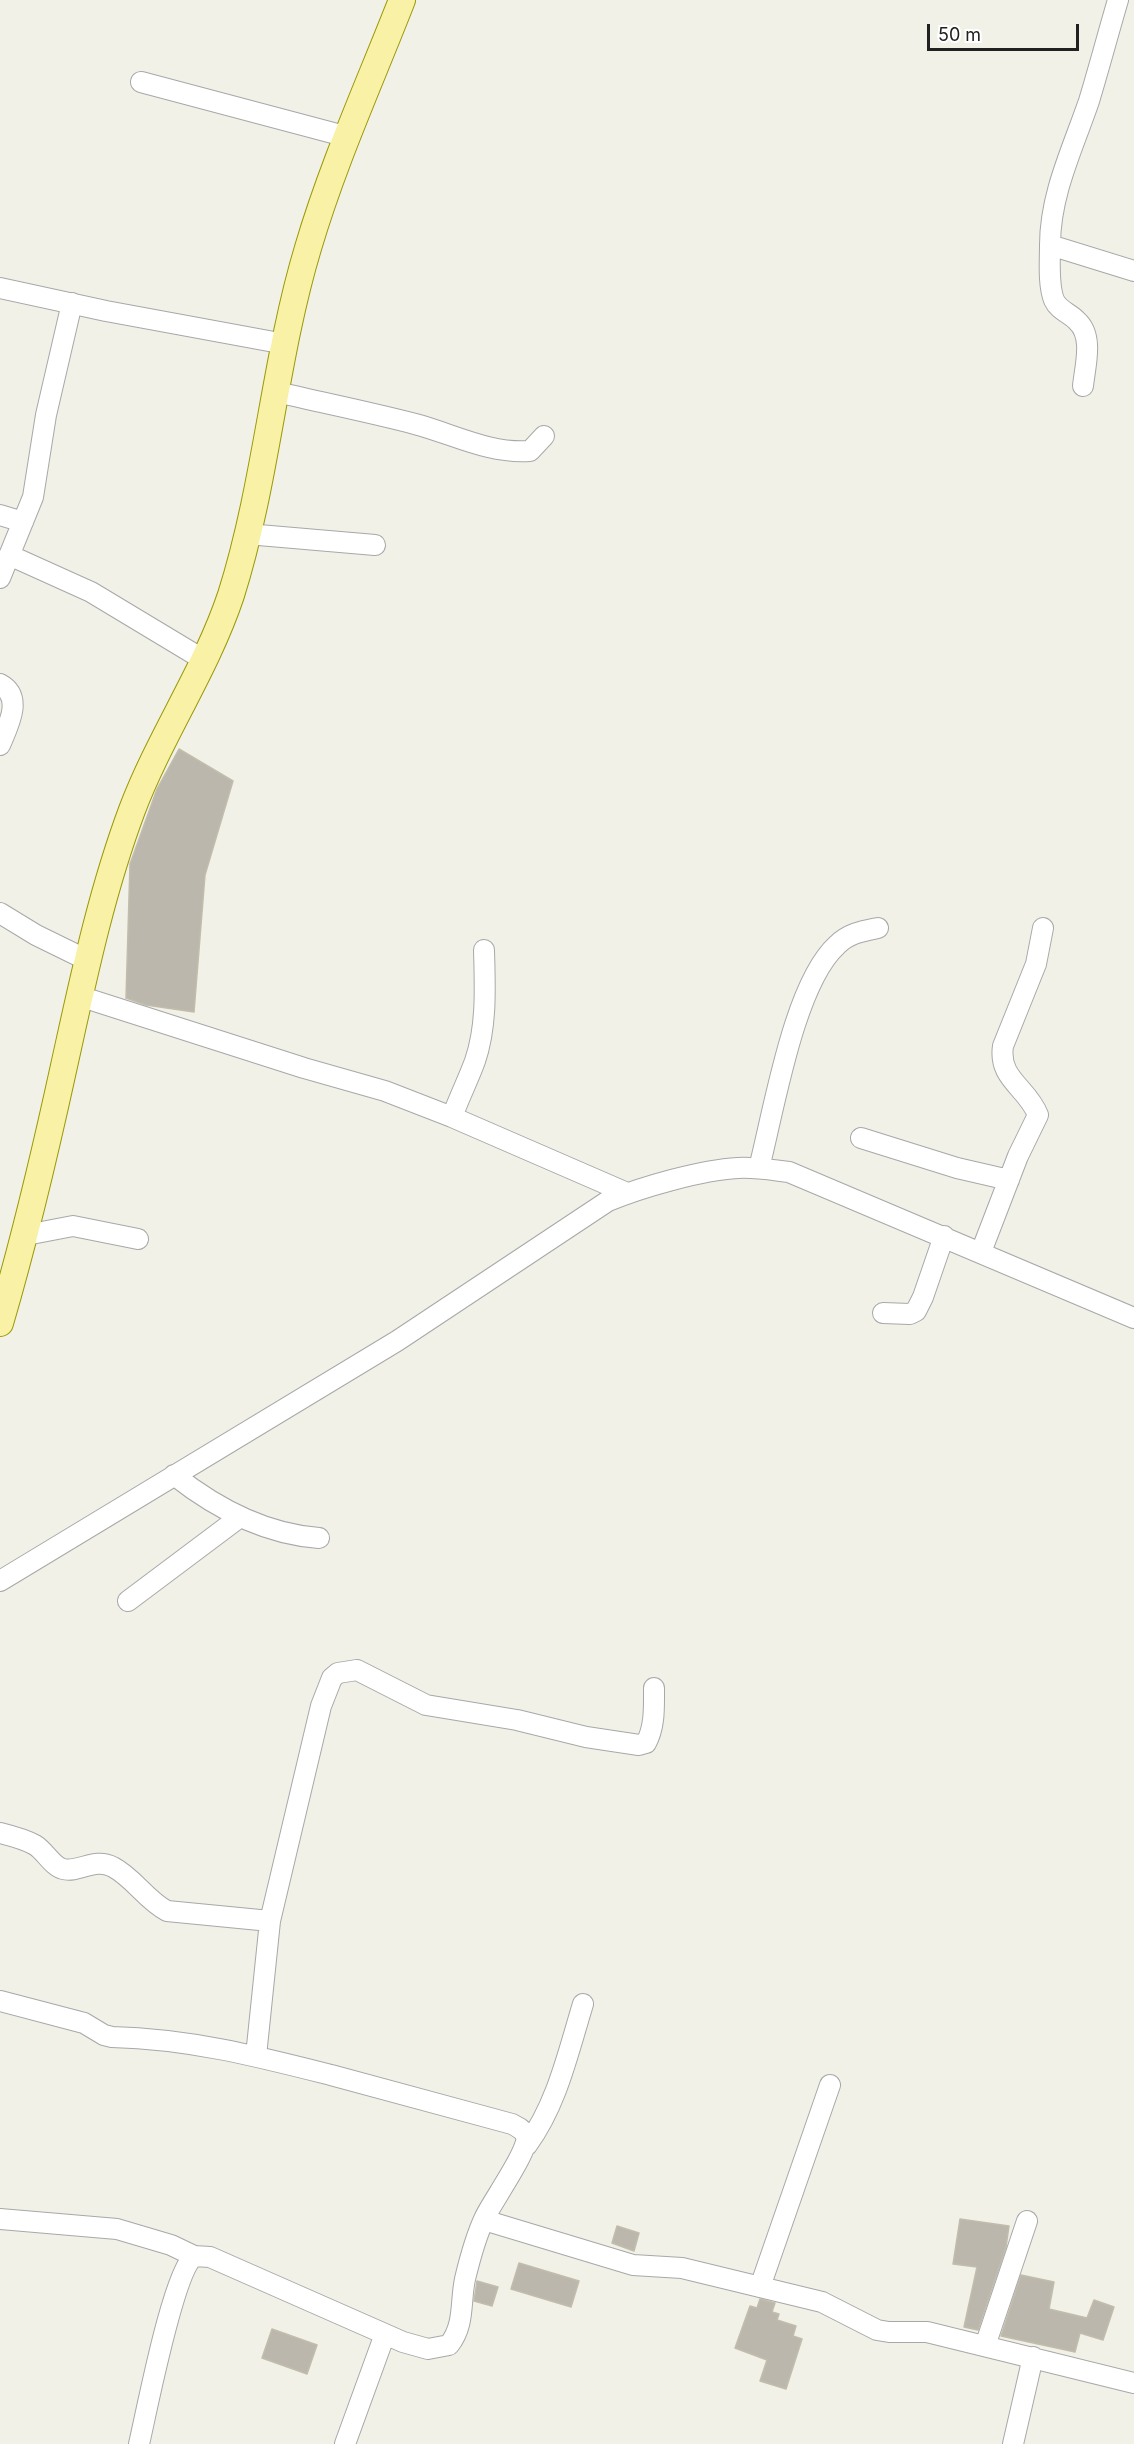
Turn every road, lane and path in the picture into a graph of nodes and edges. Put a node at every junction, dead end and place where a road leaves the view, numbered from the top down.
1 (402, 0) edge
2 (1118, 0) edge
3 (141, 82) dead end
4 (348, 136) junction
5 (1050, 245) junction
6 (1134, 271) edge
7 (0, 288) edge
8 (72, 303) junction
9 (285, 344) junction
10 (1083, 386) dead end
11 (277, 392) junction
12 (544, 436) dead end
13 (0, 515) edge
14 (23, 522) junction
15 (247, 534) junction
16 (375, 545) dead end
17 (9, 555) junction
18 (0, 578) edge
19 (204, 660) junction
20 (0, 684) edge
21 (0, 745) edge
22 (0, 914) edge
23 (879, 927) dead end
24 (1043, 927) dead end
25 (484, 950) dead end
26 (87, 960) junction
27 (79, 996) junction
28 (452, 1117) junction
29 (861, 1138) dead end
30 (759, 1168) junction
31 (1009, 1180) junction
32 (627, 1193) junction
33 (26, 1235) junction
34 (944, 1236) junction
35 (138, 1239) dead end
36 (981, 1251) junction
37 (6, 1283) edge
38 (883, 1312) dead end
39 (1134, 1318) edge
40 (0, 1323) edge
41 (174, 1475) junction
42 (240, 1517) junction
43 (319, 1538) dead end
44 (0, 1581) edge
45 (128, 1601) dead end
46 (654, 1688) dead end
47 (0, 1833) edge
48 (270, 1921) junction
49 (0, 2001) edge
50 (583, 2004) dead end
51 (256, 2056) junction
52 (830, 2085) dead end
53 (527, 2145) junction
54 (0, 2219) edge
55 (484, 2220) junction
56 (1027, 2221) dead end
57 (194, 2256) junction
58 (760, 2287) junction
59 (384, 2334) junction
60 (985, 2346) junction
61 (1033, 2357) junction
62 (1134, 2383) edge
63 (139, 2444) edge
64 (345, 2444) edge
65 (1013, 2444) edge

1 - 4 main road
2 - 5 street
3 - 4 street
4 - 9 main road
5 - 6 street
5 - 10 street
7 - 8 street
8 - 9 street
8 - 14 street
9 - 11 main road
11 - 12 street
11 - 15 main road
13 - 14 street
14 - 17 street
15 - 16 street
15 - 19 main road
17 - 18 street
17 - 19 street
19 - 26 main road
20 - 21 street
22 - 26 street
23 - 30 street
24 - 31 street
25 - 28 street
26 - 27 main road
27 - 28 street
27 - 33 main road
28 - 32 street
29 - 31 street
30 - 32 street
30 - 34 street
31 - 36 street
32 - 41 street
33 - 35 street
33 - 37 main road
34 - 36 street
34 - 38 street
36 - 39 street
37 - 40 main road
41 - 42 street
41 - 44 street
42 - 43 street
42 - 45 street
46 - 48 street
47 - 48 street
48 - 51 street
49 - 51 street
50 - 53 street
51 - 53 street
52 - 58 street
53 - 55 street
54 - 57 street
55 - 58 street
55 - 59 street
56 - 60 street
57 - 59 street
57 - 63 street
58 - 60 street
59 - 64 street
60 - 61 street
61 - 62 street
61 - 65 street

